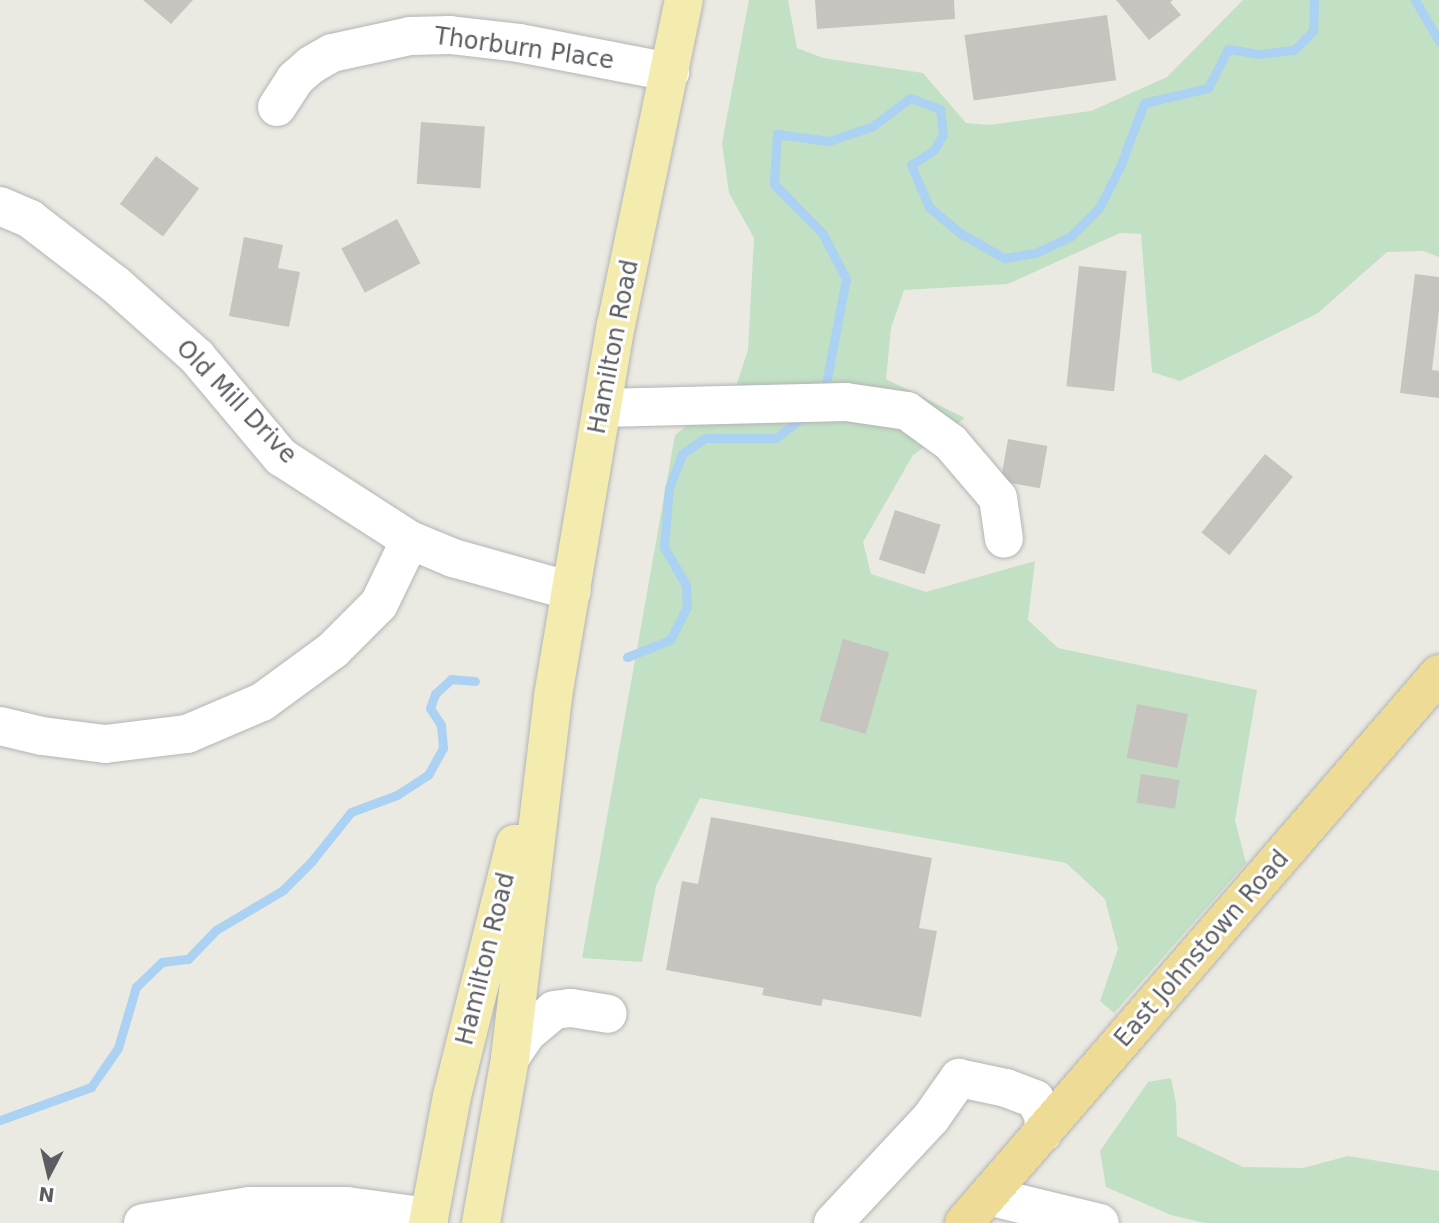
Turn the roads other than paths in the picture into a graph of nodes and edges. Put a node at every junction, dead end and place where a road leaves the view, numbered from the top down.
1 (684, 0) edge
2 (670, 72) junction
3 (277, 107) dead end
4 (0, 206) edge
5 (602, 408) junction
6 (1004, 539) dead end
7 (410, 540) junction
8 (571, 591) junction
9 (1439, 674) edge
10 (553, 696) junction
11 (0, 726) edge
12 (608, 1014) dead end
13 (510, 1058) junction
14 (1043, 1133) junction
15 (976, 1210) edge
16 (429, 1220) edge
17 (143, 1223) edge
18 (481, 1223) edge
19 (834, 1223) edge
20 (1100, 1223) edge

1 - 2 main road, Hamilton Road
2 - 3 street, Thorburn Place
2 - 5 main road, Hamilton Road
4 - 7 street, Old Mill Drive
5 - 6 street
5 - 8 main road, Hamilton Road
7 - 8 street, Old Mill Drive
7 - 11 street
8 - 10 main road, Hamilton Road
9 - 14 highway, East Johnstown Road
10 - 13 main road, Hamilton Road
10 - 16 main road, Hamilton Road
12 - 13 street
13 - 18 main road, Hamilton Road
14 - 15 highway, East Johnstown Road
14 - 19 street
15 - 20 street
16 - 17 street

